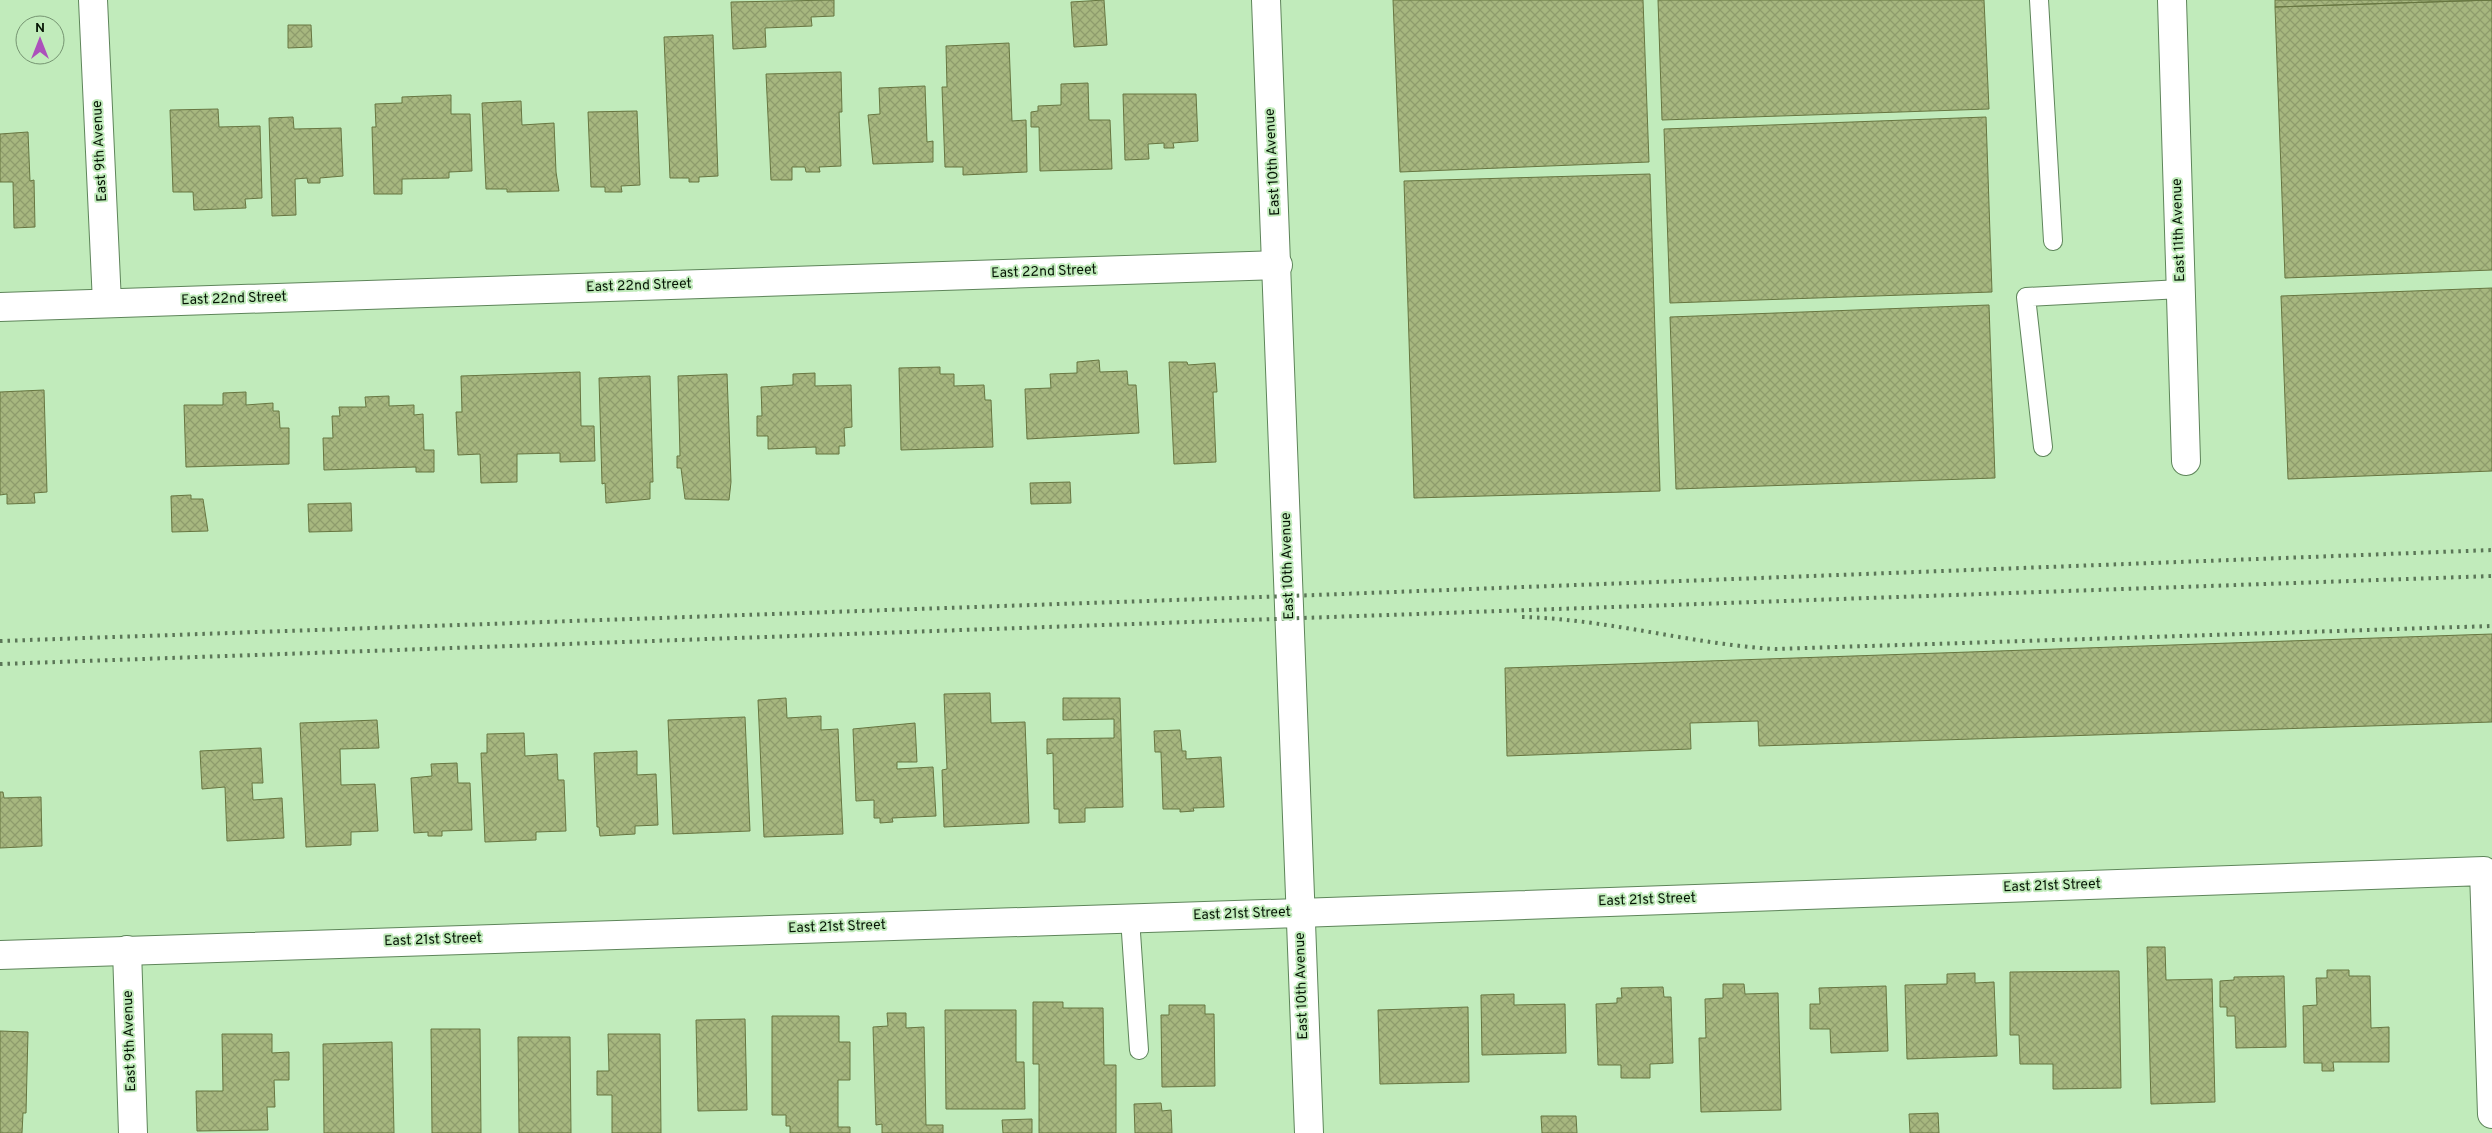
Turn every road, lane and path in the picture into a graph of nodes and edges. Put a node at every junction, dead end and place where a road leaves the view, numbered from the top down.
1 (93, 0) edge
2 (1266, 0) edge
3 (2039, 0) edge
4 (2172, 0) edge
5 (2053, 242) dead end
6 (1278, 265) junction
7 (2181, 289) junction
8 (107, 303) junction
9 (0, 307) edge
10 (2043, 447) dead end
11 (2186, 461) dead end
12 (1299, 912) junction
13 (1130, 918) junction
14 (126, 950) junction
15 (0, 955) edge
16 (1139, 1050) dead end
17 (2492, 1114) edge
18 (133, 1133) edge
19 (1308, 1133) edge

1 - 8 street, East 9th Avenue
2 - 6 street, East 10th Avenue
3 - 5 lane
4 - 7 street, East 11th Avenue
6 - 8 street, East 22nd Street
6 - 12 street, East 10th Avenue
7 - 10 lane
7 - 11 street, East 11th Avenue
8 - 9 street, East 22nd Street
12 - 13 street, East 21st Street
12 - 17 street, East 21st Street
12 - 19 street, East 10th Avenue
13 - 14 street, East 21st Street
13 - 16 lane
14 - 15 street, East 21st Street
14 - 18 street, East 9th Avenue

